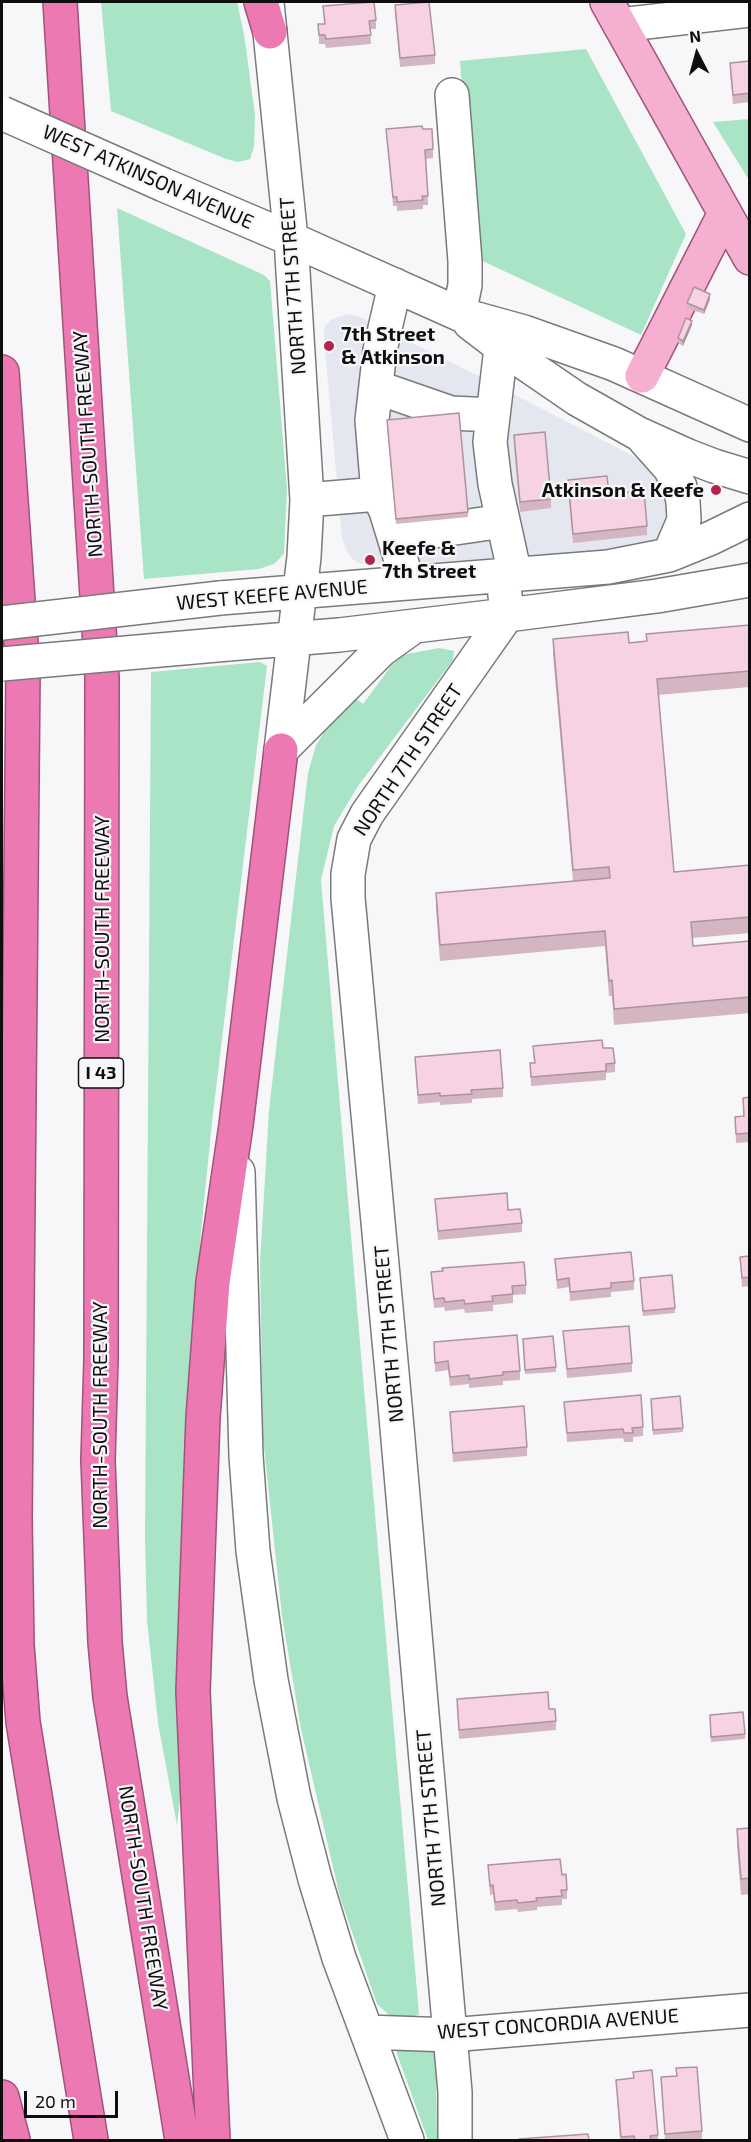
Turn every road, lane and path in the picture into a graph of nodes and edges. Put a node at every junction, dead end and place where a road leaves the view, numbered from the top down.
1 (60, 2) edge
2 (750, 10) edge
3 (266, 12) edge
4 (614, 13) edge
5 (452, 95) dead end
6 (2, 113) edge
7 (725, 213) junction
8 (291, 239) junction
9 (750, 258) edge
10 (395, 285) junction
11 (459, 314) junction
12 (501, 348) junction
13 (2, 372) edge
14 (642, 376) junction
15 (376, 387) junction
16 (494, 415) junction
17 (750, 425) edge
18 (639, 434) junction
19 (750, 477) edge
20 (378, 494) junction
21 (307, 500) junction
22 (750, 519) edge
23 (503, 521) junction
24 (394, 537) junction
25 (669, 555) junction
26 (509, 575) junction
27 (750, 580) edge
28 (408, 583) junction
29 (299, 591) junction
30 (507, 615) junction
31 (2, 623) edge
32 (415, 626) junction
33 (294, 639) junction
34 (2, 664) edge
35 (281, 750) junction
36 (236, 1125) junction
37 (750, 2010) edge
38 (367, 2032) junction
39 (450, 2034) junction
40 (2, 2097) edge
41 (12, 2140) edge
42 (91, 2140) edge
43 (182, 2140) edge
44 (213, 2140) edge
45 (407, 2140) edge
46 (454, 2140) edge

1 - 43 highway, NORTH-SOUTH FREEWAY / I 43
2 - 4 street
3 - 8 street, NORTH 7TH STREET
4 - 7 main road
5 - 11 street
6 - 8 street, WEST ATKINSON AVENUE, bridge
7 - 9 main road
7 - 14 main road
8 - 10 street, WEST ATKINSON AVENUE
8 - 21 street, NORTH 7TH STREET
10 - 11 street, WEST ATKINSON AVENUE
10 - 15 street
11 - 12 street, WEST ATKINSON AVENUE
11 - 14 street, WEST ATKINSON AVENUE
12 - 16 street
12 - 18 street, WEST ATKINSON AVENUE
13 - 42 highway
14 - 17 street, WEST ATKINSON AVENUE
15 - 16 street
15 - 20 street
16 - 23 street
18 - 19 street, WEST ATKINSON AVENUE
18 - 25 street
20 - 21 street
20 - 24 street
21 - 29 street, NORTH 7TH STREET
22 - 25 street, WEST KEEFE AVENUE
23 - 24 street
23 - 26 street
24 - 28 street
25 - 26 street, WEST KEEFE AVENUE
26 - 28 street, WEST KEEFE AVENUE
26 - 30 street
27 - 30 street
28 - 29 street, WEST KEEFE AVENUE
29 - 31 street, WEST KEEFE AVENUE, bridge
29 - 33 street, NORTH 7TH STREET
30 - 32 street
30 - 39 street, NORTH 7TH STREET
32 - 33 street
32 - 35 street
33 - 34 street, bridge
33 - 35 street, NORTH 7TH STREET
35 - 36 highway
36 - 38 street
36 - 44 highway
37 - 39 street, WEST CONCORDIA AVENUE
38 - 39 street, WEST CONCORDIA AVENUE
38 - 45 street
39 - 46 street, NORTH 7TH STREET
40 - 41 highway

